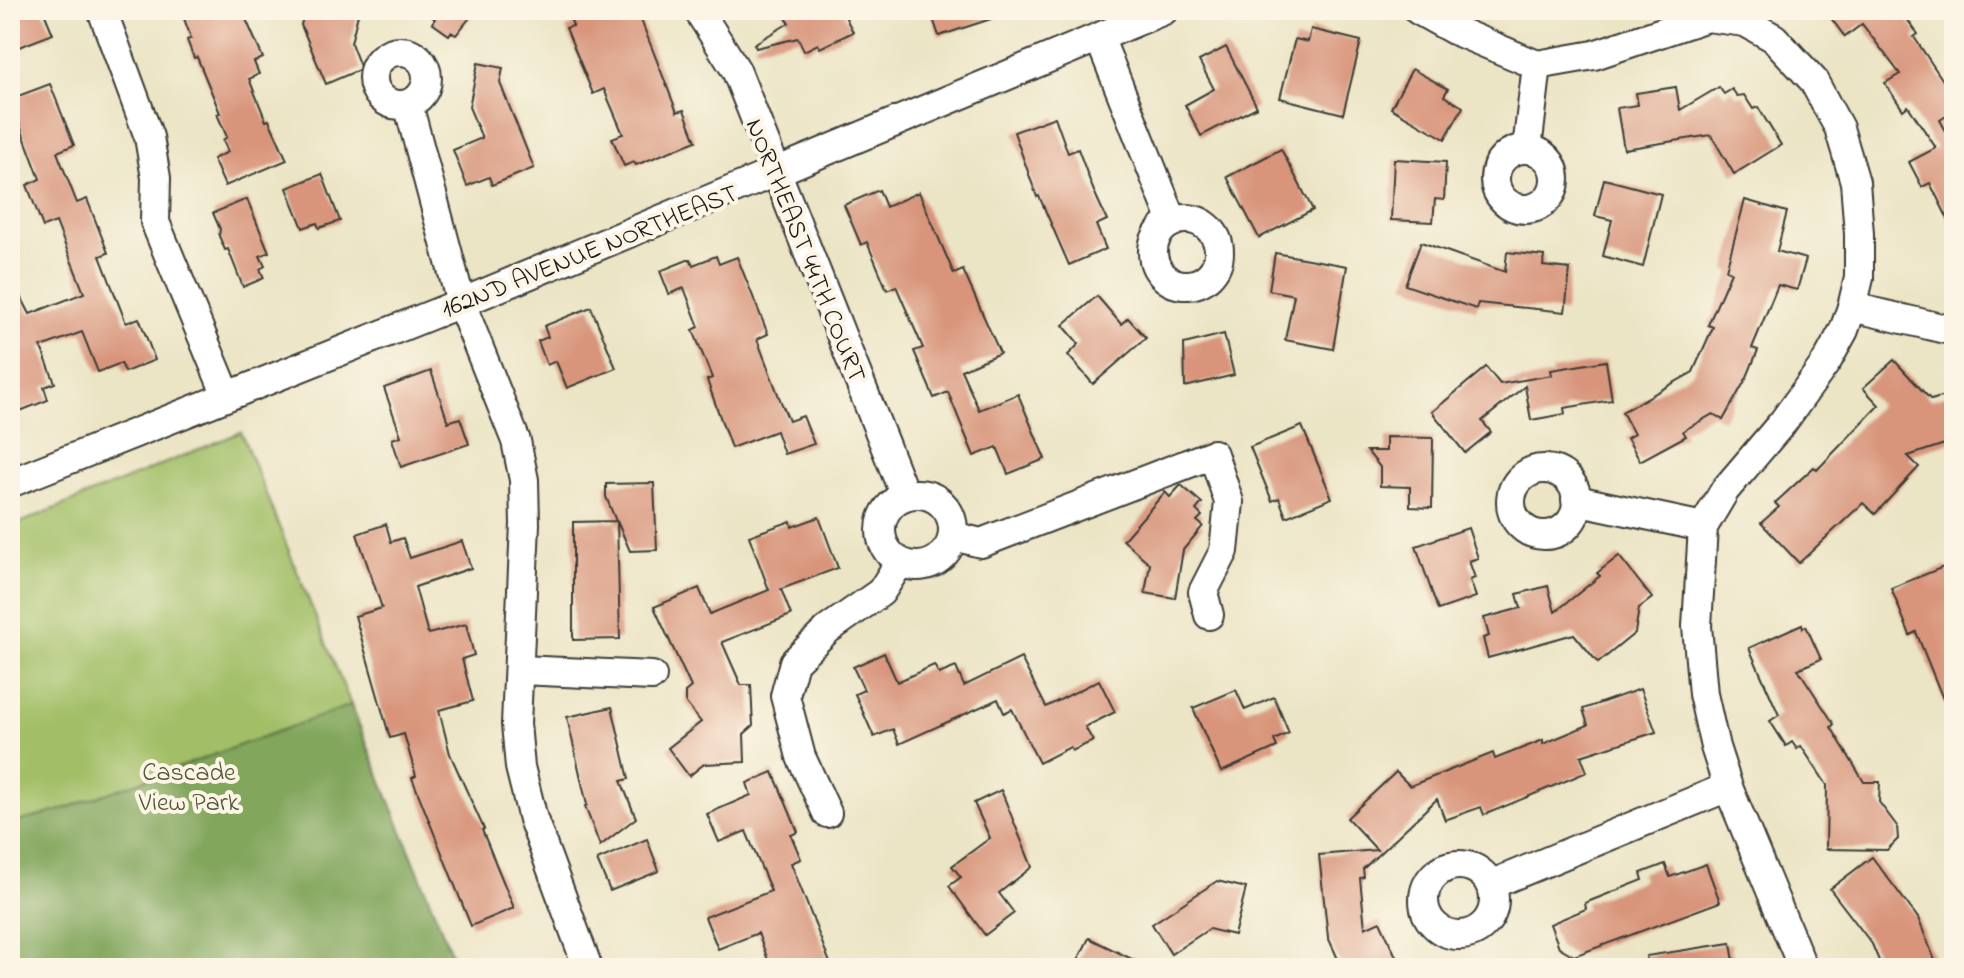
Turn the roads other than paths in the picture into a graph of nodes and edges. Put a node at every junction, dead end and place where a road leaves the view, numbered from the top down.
1 (102, 10) edge
2 (698, 10) edge
3 (1164, 10) edge
4 (1418, 10) edge
5 (1105, 26) edge
6 (1537, 65) junction
7 (408, 104) dead end
8 (1527, 149) dead end
9 (775, 173) junction
10 (1173, 222) dead end
11 (461, 303) junction
12 (1852, 307) junction
13 (1954, 331) edge
14 (227, 396) junction
15 (10, 483) edge
16 (905, 496) junction
17 (1576, 500) dead end
18 (1703, 527) junction
19 (953, 536) junction
20 (900, 562) junction
21 (1209, 615) dead end
22 (520, 670) junction
23 (652, 676) dead end
24 (1728, 787) junction
25 (827, 813) dead end
26 (1490, 885) dead end
27 (588, 968) edge
28 (1803, 968) edge

1 - 14 street
2 - 9 street, NORTHEAST 44TH COURT
3 - 5 street, 162ND AVENUE NORTHEAST
4 - 6 street
5 - 9 street, 162ND AVENUE NORTHEAST
5 - 10 street
6 - 8 street
6 - 12 street
7 - 11 street
9 - 11 street, 162ND AVENUE NORTHEAST
9 - 16 street, NORTHEAST 44TH COURT
11 - 14 street, 162ND AVENUE NORTHEAST
11 - 22 street
12 - 13 street
12 - 18 street
14 - 15 street, 162ND AVENUE NORTHEAST
16 - 19 street
16 - 20 street
17 - 18 street
18 - 24 street
19 - 20 street
19 - 21 street
20 - 25 street
22 - 23 street
22 - 27 street
24 - 26 street
24 - 28 street

